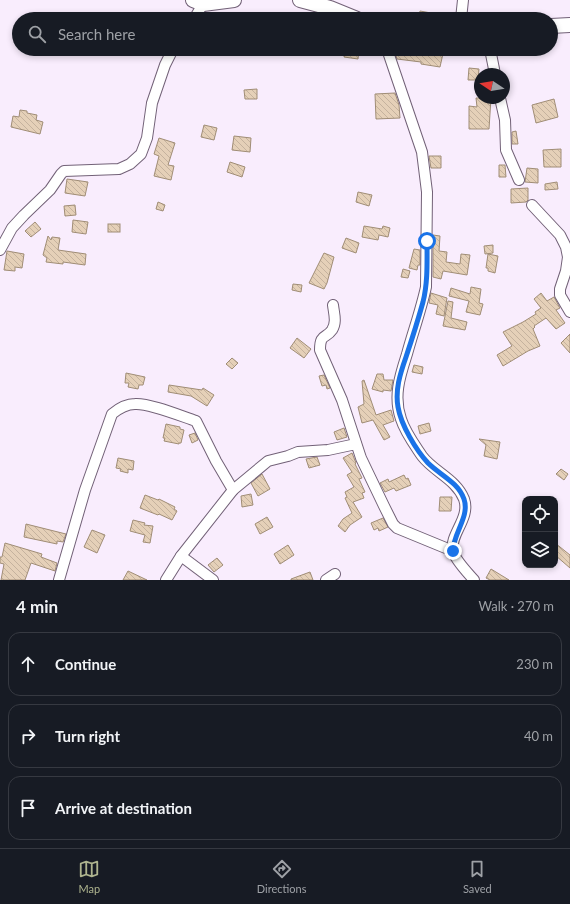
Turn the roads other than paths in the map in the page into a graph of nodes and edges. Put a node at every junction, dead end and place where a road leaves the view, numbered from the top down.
1 (234, 0) edge
2 (300, 0) edge
3 (463, 0) edge
4 (197, 1) edge
5 (326, 3) edge
6 (195, 12) edge
7 (343, 12) edge
8 (462, 12) edge
9 (570, 25) edge
10 (558, 26) edge
11 (170, 56) edge
12 (389, 56) edge
13 (492, 56) edge
14 (495, 68) edge
15 (501, 104) edge
16 (519, 180) dead end
17 (532, 205) dead end
18 (0, 250) edge
19 (333, 305) dead end
20 (570, 312) edge
21 (356, 444) junction
22 (233, 490) junction
23 (453, 551) junction
24 (181, 556) junction
25 (335, 574) dead end
26 (59, 580) edge
27 (166, 580) edge
28 (213, 580) edge
29 (326, 580) edge
30 (474, 580) edge

1 - 4 street
2 - 5 street
3 - 8 street
4 - 6 street
5 - 7 street
9 - 10 street
11 - 18 street
12 - 23 street
13 - 14 street
15 - 16 street
17 - 20 street
19 - 21 street
21 - 22 street
21 - 23 street
22 - 24 street
22 - 26 street
23 - 30 street
24 - 27 street
24 - 28 street
25 - 29 street

